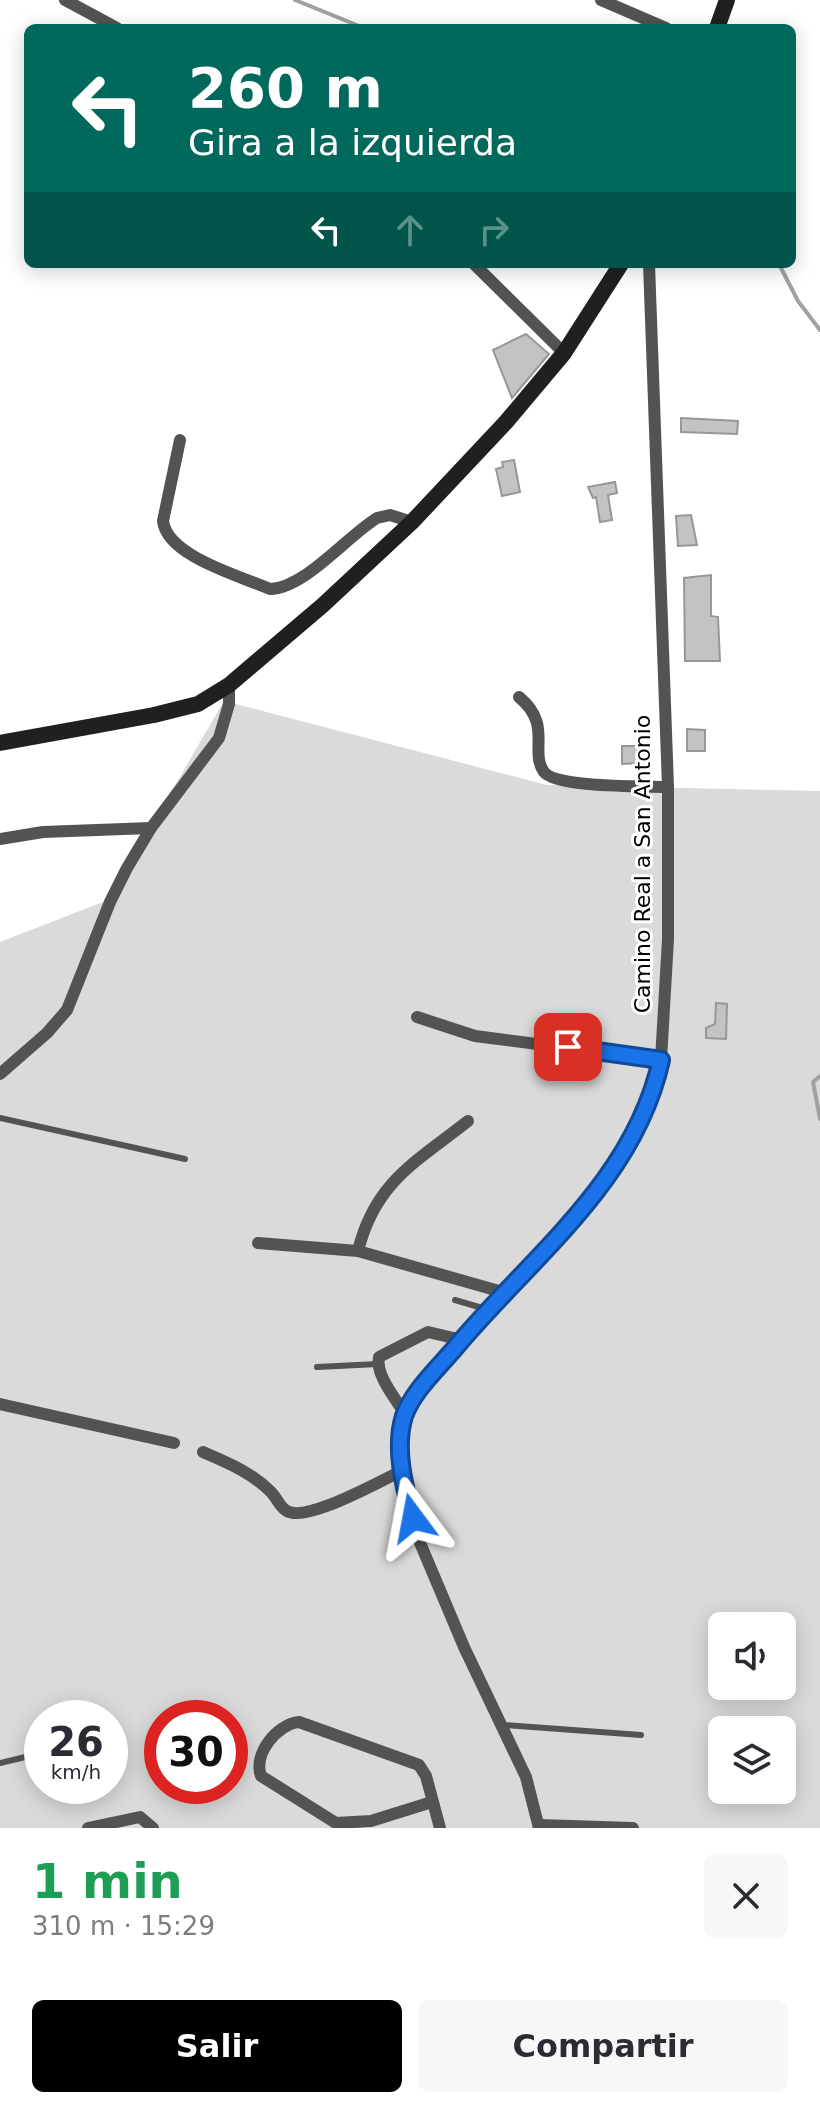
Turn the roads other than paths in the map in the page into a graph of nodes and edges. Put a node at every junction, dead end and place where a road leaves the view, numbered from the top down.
1 (65, 0) edge
2 (601, 0) edge
3 (727, 0) edge
4 (110, 24) edge
5 (657, 24) edge
6 (718, 24) edge
7 (478, 268) edge
8 (618, 268) edge
9 (649, 268) edge
10 (564, 353) junction
11 (180, 440) dead end
12 (412, 522) junction
13 (229, 685) junction
14 (519, 697) dead end
15 (0, 743) edge
16 (668, 787) junction
17 (151, 828) junction
18 (0, 839) edge
19 (417, 1017) dead end
20 (661, 1060) junction
21 (0, 1074) edge
22 (0, 1118) edge
23 (468, 1121) dead end
24 (185, 1159) dead end
25 (258, 1243) dead end
26 (358, 1251) junction
27 (506, 1293) junction
28 (455, 1300) dead end
29 (489, 1310) junction
30 (462, 1340) junction
31 (378, 1364) junction
32 (317, 1367) dead end
33 (0, 1404) edge
34 (405, 1414) junction
35 (174, 1443) dead end
36 (203, 1452) dead end
37 (402, 1471) junction
38 (503, 1725) junction
39 (641, 1735) dead end
40 (24, 1757) edge
41 (0, 1763) edge
42 (432, 1802) junction
43 (336, 1826) edge
44 (539, 1826) edge
45 (88, 1828) edge
46 (153, 1828) edge
47 (440, 1828) edge
48 (633, 1828) edge

1 - 4 street
2 - 5 street
3 - 6 street
7 - 10 street
8 - 10 street
9 - 16 street, Camino Real a San Antonio
10 - 12 street
11 - 12 street
12 - 13 street
13 - 15 street
13 - 17 street
14 - 16 street
16 - 20 street, Camino Real a San Antonio
17 - 18 street
17 - 21 street
19 - 20 street
20 - 27 street, Camino Real a San Antonio
22 - 24 lane
23 - 26 street
25 - 26 street
26 - 27 street
27 - 29 street, Camino Real a San Antonio
28 - 29 lane
29 - 30 street, Camino Real a San Antonio
30 - 31 street
30 - 34 street, Camino Real a San Antonio
31 - 32 lane
31 - 34 street
33 - 35 street
34 - 37 street, Camino Real a San Antonio
36 - 37 street
37 - 38 street, Camino Real a San Antonio
38 - 39 lane
38 - 44 street, Camino Real a San Antonio
40 - 41 lane
42 - 43 street
42 - 43 street
42 - 47 street
44 - 48 street
45 - 46 street

